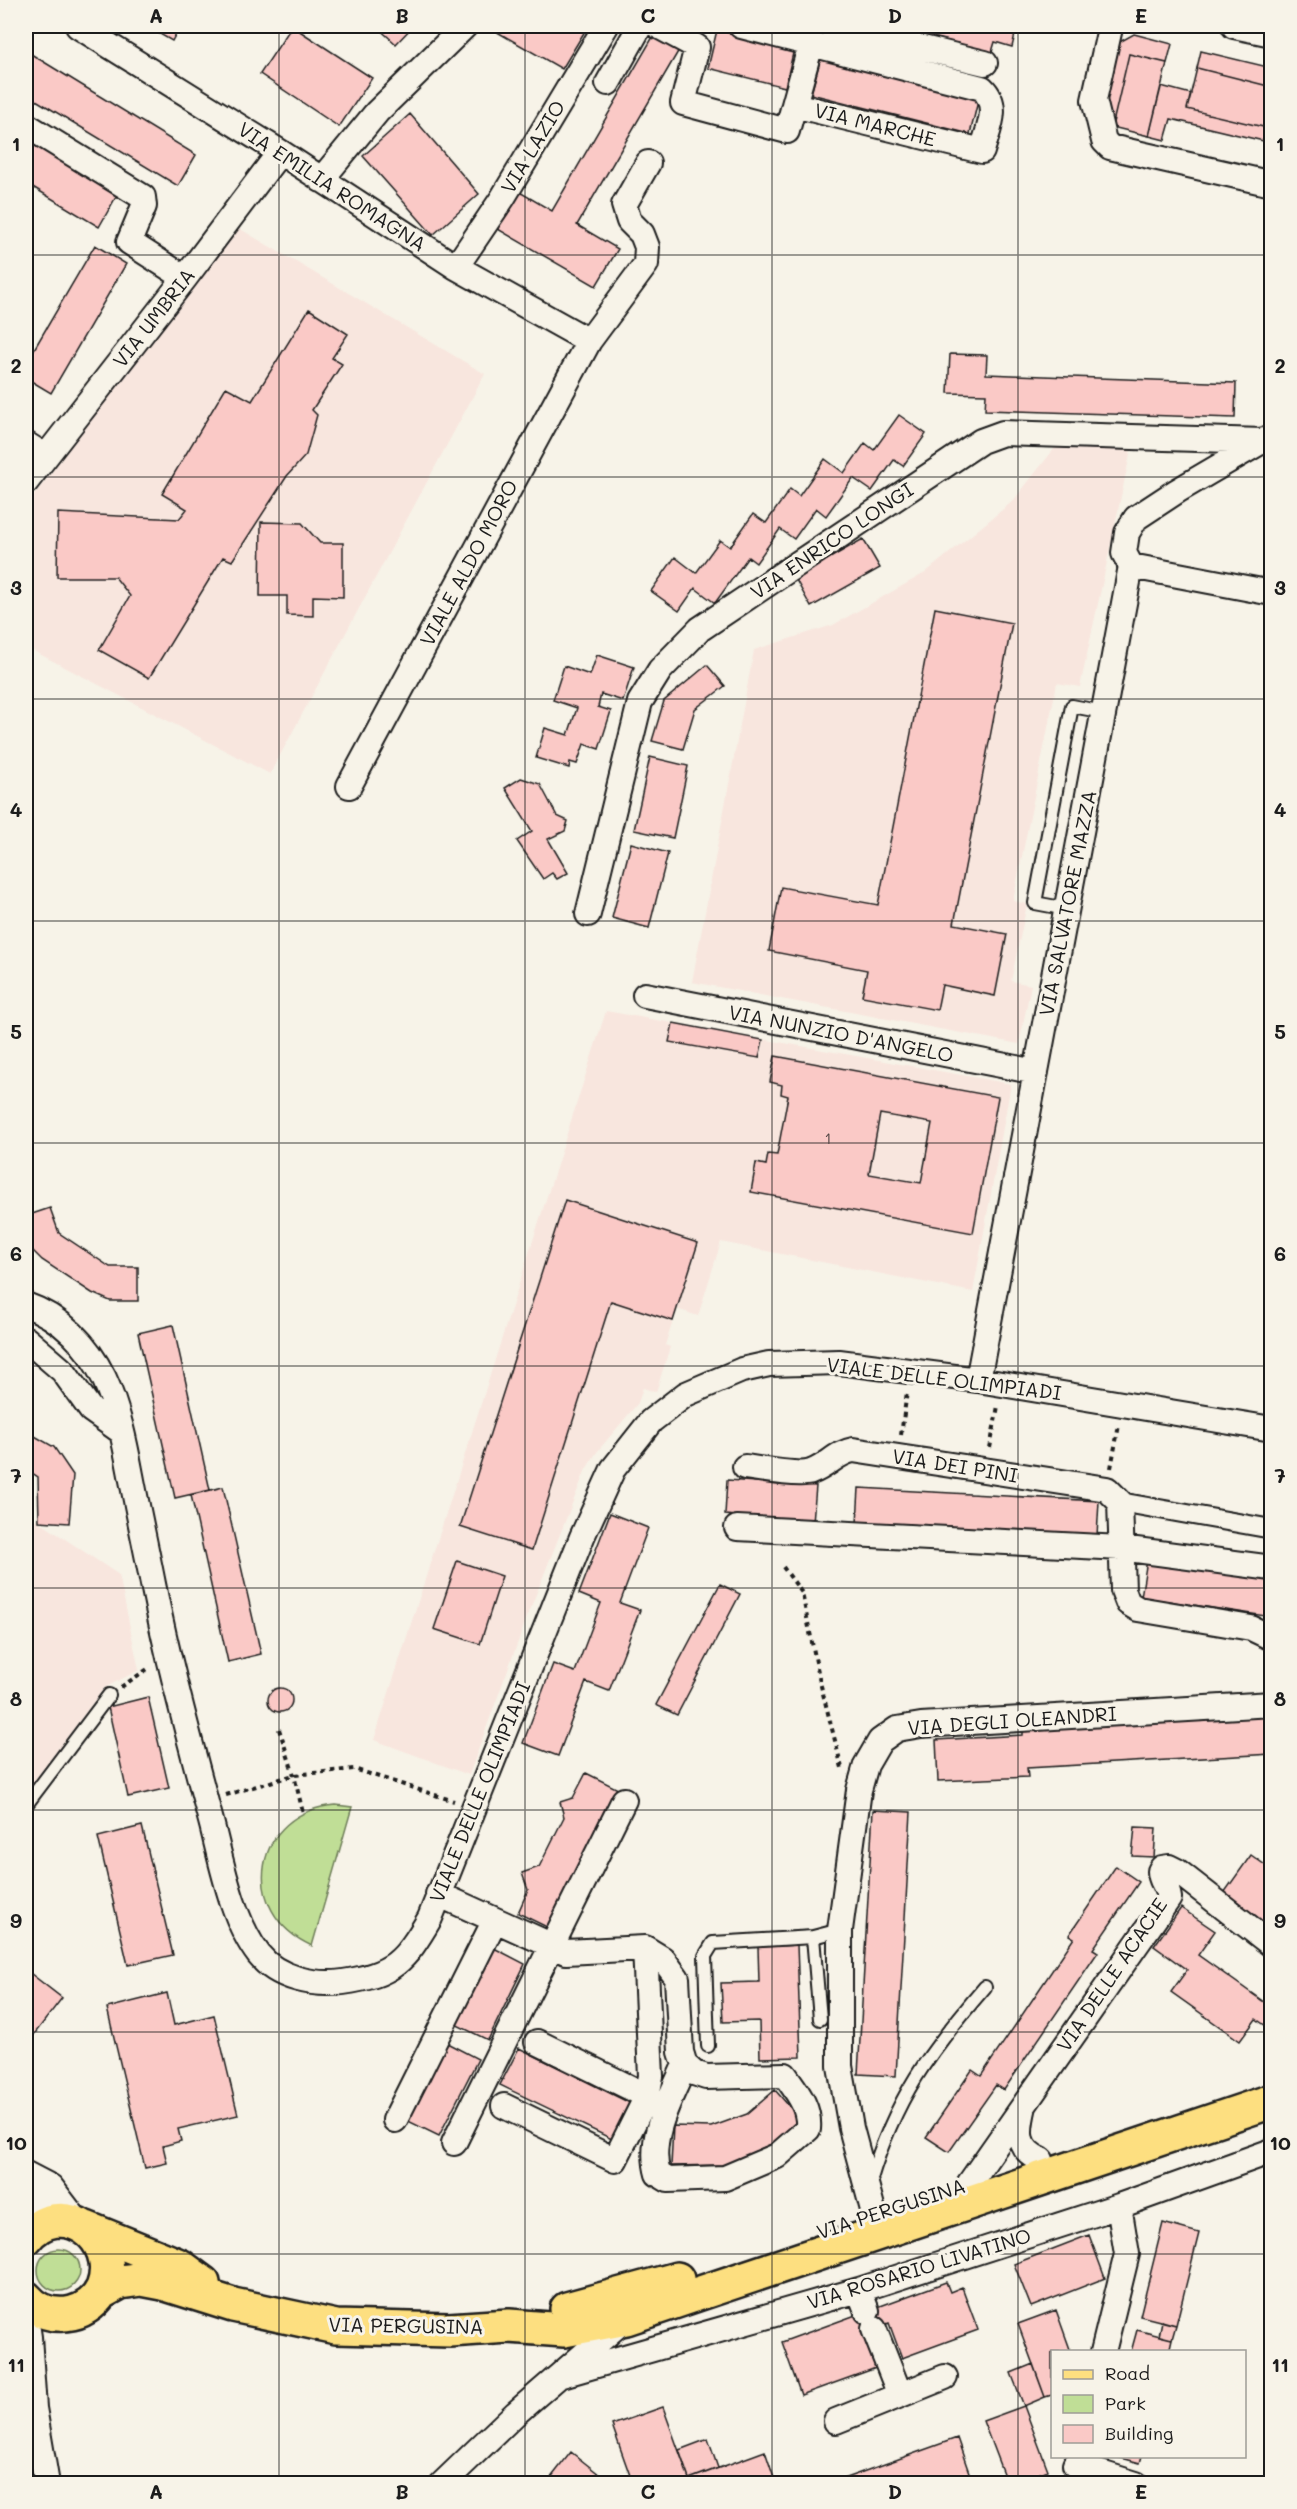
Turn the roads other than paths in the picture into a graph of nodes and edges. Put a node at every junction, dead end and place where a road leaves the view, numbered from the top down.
1 (78, 26) edge
2 (465, 26) edge
3 (606, 26) edge
4 (640, 26) edge
5 (658, 26) edge
6 (741, 26) edge
7 (831, 26) edge
8 (1233, 26) edge
9 (1110, 28) dead end
10 (1272, 34) edge
11 (811, 44) junction
12 (985, 63) dead end
13 (608, 83) dead end
14 (794, 105) junction
15 (26, 125) edge
16 (280, 152) junction
17 (648, 163) dead end
18 (321, 180) junction
19 (1272, 184) edge
20 (456, 267) junction
21 (185, 278) junction
22 (589, 341) junction
23 (1267, 439) edge
24 (35, 450) edge
25 (26, 482) edge
26 (1131, 566) junction
27 (1272, 593) edge
28 (1104, 712) junction
29 (349, 786) dead end
30 (1067, 909) junction
31 (588, 914) dead end
32 (645, 995) dead end
33 (1036, 1072) junction
34 (26, 1305) edge
35 (26, 1339) edge
36 (978, 1380) junction
37 (1272, 1429) edge
38 (122, 1432) junction
39 (745, 1467) dead end
40 (1113, 1496) junction
41 (737, 1528) dead end
42 (1272, 1529) edge
43 (1121, 1548) junction
44 (1272, 1568) edge
45 (1272, 1638) edge
46 (109, 1695) road end
47 (1272, 1704) edge
48 (624, 1800) dead end
49 (26, 1805) edge
50 (438, 1894) junction
51 (495, 1920) junction
52 (840, 1930) junction
53 (813, 1937) junction
54 (552, 1945) junction
55 (1272, 1945) edge
56 (645, 1948) junction
57 (985, 1987) dead end
58 (820, 2019) dead end
59 (537, 2042) dead end
60 (708, 2046) dead end
61 (686, 2065) junction
62 (1272, 2084) edge
63 (647, 2096) junction
64 (1272, 2101) edge
65 (1024, 2104) junction
66 (504, 2106) dead end
67 (395, 2120) dead end
68 (454, 2143) dead end
69 (1272, 2151) edge
70 (1041, 2160) junction
71 (26, 2174) edge
72 (969, 2184) junction
73 (26, 2187) edge
74 (871, 2203) junction
75 (1119, 2206) junction
76 (52, 2226) edge
77 (100, 2294) junction
78 (26, 2298) edge
79 (233, 2305) junction
80 (867, 2310) junction
81 (26, 2317) edge
82 (626, 2318) junction
83 (509, 2326) junction
84 (1103, 2350) edge
85 (562, 2375) junction
86 (945, 2377) dead end
87 (900, 2395) junction
88 (836, 2421) dead end
89 (31, 2429) edge
90 (1074, 2468) edge
91 (47, 2484) edge
92 (442, 2484) edge
93 (1136, 2484) edge

1 - 16 street, VIA EMILIA ROMAGNA
2 - 18 street
3 - 20 street, VIA LAZIO
4 - 13 street
5 - 14 street, VIA MARCHE
6 - 11 street
7 - 12 street
8 - 10 street
9 - 19 street
11 - 14 street
11 - 14 street, VIA MARCHE
15 - 21 street
16 - 18 street, VIA EMILIA ROMAGNA
16 - 21 street, VIA UMBRIA
17 - 22 street
18 - 20 street, VIA EMILIA ROMAGNA
20 - 22 street, VIA EMILIA ROMAGNA
21 - 24 street, VIA UMBRIA
22 - 29 street, VIALE ALDO MORO
23 - 26 street
23 - 31 street, VIA ENRICO LONGI
24 - 25 street, VIA UMBRIA
26 - 27 street
26 - 28 street, VIA SALVATORE MAZZA
28 - 30 street, VIA SALVATORE MAZZA
28 - 30 lane
30 - 33 street, VIA SALVATORE MAZZA
32 - 33 street, VIA NUNZIO D'ANGELO
33 - 36 street, VIA SALVATORE MAZZA
34 - 38 street, VIALE DELLE OLIMPIADI
35 - 38 street
36 - 37 street, VIALE DELLE OLIMPIADI
36 - 50 street, VIALE DELLE OLIMPIADI
38 - 50 street, VIALE DELLE OLIMPIADI
39 - 40 street, VIA DEI PINI
40 - 42 street
40 - 43 street
41 - 43 street
43 - 44 street
43 - 45 street
46 - 49 lane
47 - 52 street, VIA DEGLI OLEANDRI
48 - 54 street
50 - 51 street
51 - 54 street
51 - 67 street
52 - 53 lane
52 - 74 street, VIA DEGLI OLEANDRI
53 - 58 lane
53 - 60 lane
54 - 56 street
54 - 68 street
55 - 65 street, VIA DELLE ACACIE
56 - 61 street
56 - 63 street
57 - 74 lane
59 - 63 street
61 - 61 street
62 - 70 main road, VIA PERGUSINA
63 - 66 street
64 - 82 main road, VIA PERGUSINA
65 - 70 street
65 - 72 street
69 - 75 street, VIA ROSARIO LIVATINO
70 - 72 main road, VIA PERGUSINA
71 - 76 street
72 - 74 main road, VIA PERGUSINA
73 - 76 street
74 - 83 main road, VIA PERGUSINA
75 - 80 street, VIA ROSARIO LIVATINO
75 - 84 street
76 - 77 main road
76 - 79 main road, VIA PERGUSINA
77 - 78 main road, VIA PERGUSINA
77 - 79 main road, VIA PERGUSINA
79 - 83 main road, VIA PERGUSINA
80 - 85 street, VIA ROSARIO LIVATINO
80 - 87 street
81 - 89 street
82 - 83 main road, VIA PERGUSINA
82 - 85 street, VIA ROSARIO LIVATINO
85 - 92 street, VIA ROSARIO LIVATINO
86 - 87 street
87 - 88 street
89 - 91 street
90 - 93 street

